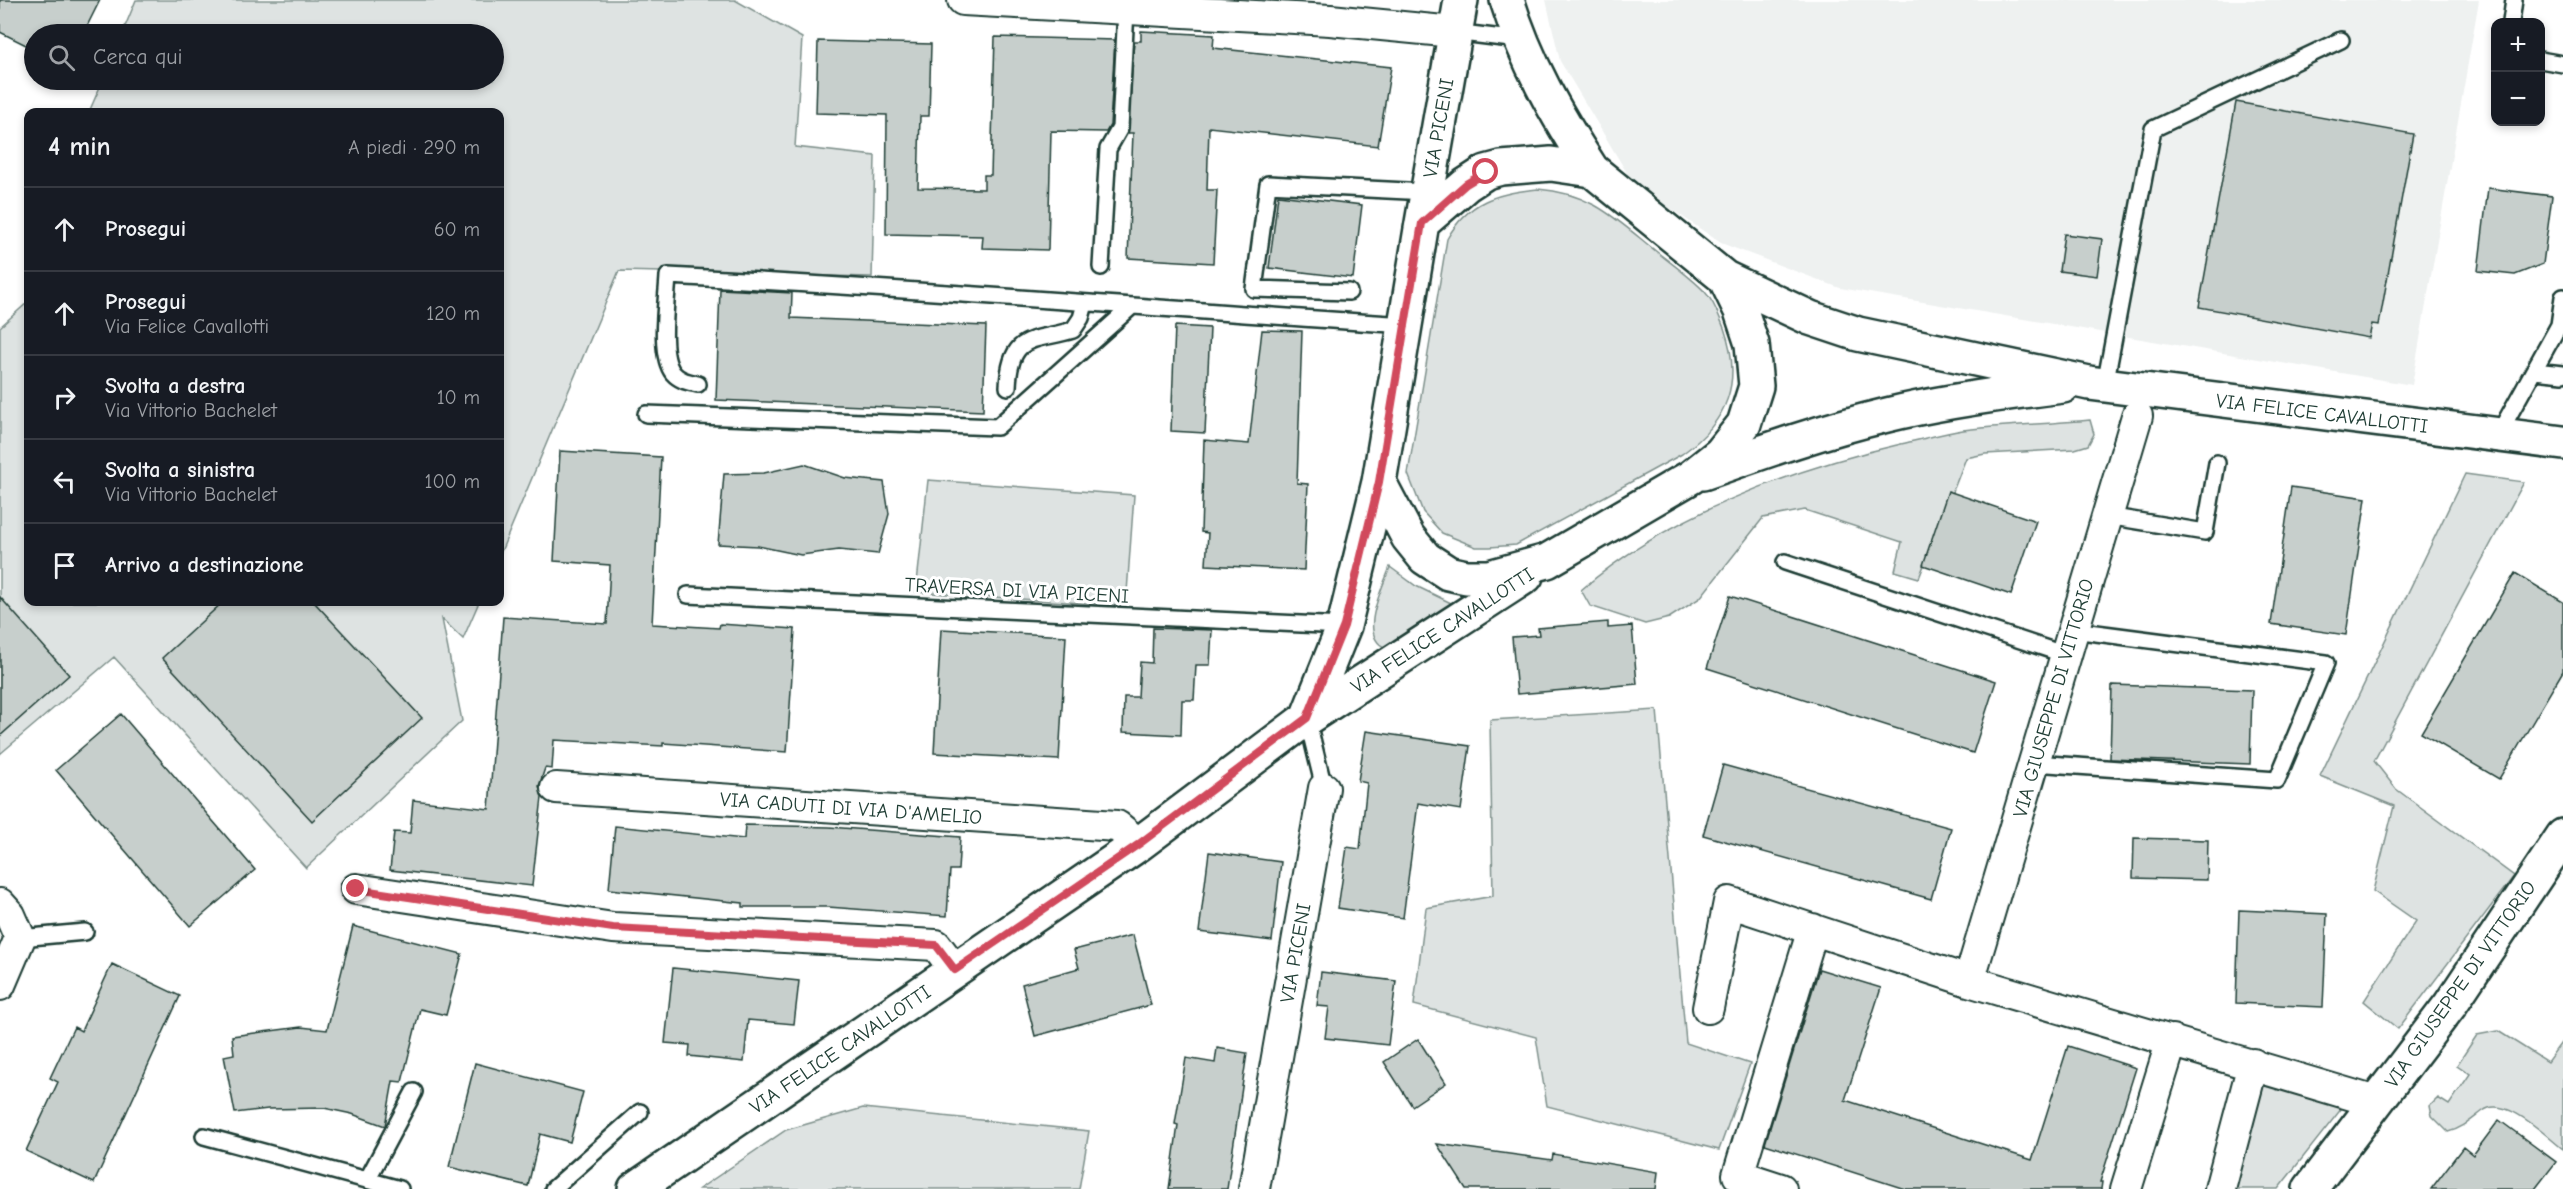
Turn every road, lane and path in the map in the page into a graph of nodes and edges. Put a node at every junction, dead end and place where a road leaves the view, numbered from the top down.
1 (963, 0) edge
2 (1461, 0) edge
3 (1508, 0) edge
4 (2514, 0) edge
5 (1126, 9) junction
6 (2512, 18) edge
7 (1454, 32) junction
8 (1519, 40) junction
9 (2342, 40) dead end
10 (2545, 61) edge
11 (2563, 64) edge
12 (1592, 170) junction
13 (1424, 208) junction
14 (1101, 267) dead end
15 (1725, 278) junction
16 (1349, 292) dead end
17 (2563, 297) edge
18 (1085, 304) junction
19 (1130, 308) junction
20 (1405, 325) junction
21 (2561, 325) edge
22 (2534, 370) junction
23 (2563, 374) edge
24 (698, 384) dead end
25 (2097, 384) junction
26 (1008, 387) dead end
27 (646, 414) dead end
28 (2137, 416) dead end
29 (2498, 435) junction
30 (2560, 444) edge
31 (2217, 463) dead end
32 (1691, 477) junction
33 (1379, 482) junction
34 (2107, 516) junction
35 (1547, 561) junction
36 (1785, 562) dead end
37 (688, 595) dead end
38 (1344, 626) junction
39 (2069, 643) junction
40 (1307, 718) junction
41 (2034, 763) junction
42 (556, 788) dead end
43 (1324, 788) joint
44 (2563, 836) edge
45 (1139, 844) junction
46 (356, 889) dead end
47 (0, 904) edge
48 (1813, 929) junction
49 (85, 932) dead end
50 (20, 938) junction
51 (955, 970) junction
52 (1969, 981) junction
53 (0, 985) edge
54 (1708, 1008) dead end
55 (2172, 1040) junction
56 (2253, 1064) junction
57 (414, 1092) dead end
58 (2376, 1102) junction
59 (640, 1112) dead end
60 (204, 1137) dead end
61 (367, 1180) junction
62 (400, 1189) edge
63 (552, 1189) edge
64 (635, 1189) edge
65 (1254, 1189) edge
66 (1780, 1189) edge
67 (2127, 1189) edge
68 (2220, 1189) edge
69 (2310, 1189) edge

1 - 5 street
2 - 7 main road, VIA PICENI
3 - 8 main road
4 - 6 lane
5 - 7 street
5 - 14 lane
7 - 8 lane
7 - 13 main road, VIA PICENI
8 - 12 main road
9 - 25 lane
10 - 11 lane
12 - 13 main road
12 - 15 main road
13 - 16 lane
13 - 20 main road, VIA PICENI
15 - 25 main road, VIA FELICE CAVALLOTTI
15 - 32 main road
17 - 21 lane
18 - 19 lane
18 - 24 lane
18 - 26 lane
19 - 20 lane
19 - 27 lane
20 - 33 main road, VIA FELICE CAVALLOTTI
21 - 22 lane
22 - 23 lane
22 - 29 lane
25 - 29 main road, VIA FELICE CAVALLOTTI
25 - 32 main road, VIA FELICE CAVALLOTTI
28 - 34 street, VIA GIUSEPPE DI VITTORIO
29 - 30 main road, VIA FELICE CAVALLOTTI
31 - 34 lane
32 - 35 main road
33 - 35 main road
33 - 38 main road, VIA FELICE CAVALLOTTI
34 - 39 street, VIA GIUSEPPE DI VITTORIO
35 - 40 main road, VIA FELICE CAVALLOTTI
36 - 39 lane
37 - 38 lane, TRAVERSA DI VIA PICENI
38 - 40 main road, VIA FELICE CAVALLOTTI
39 - 41 street, VIA GIUSEPPE DI VITTORIO
39 - 41 lane
40 - 43 lane, VIA PICENI
40 - 45 main road, VIA FELICE CAVALLOTTI
41 - 52 street, VIA GIUSEPPE DI VITTORIO
42 - 45 street, VIA CADUTI DI VIA D'AMELIO
43 - 65 street, VIA PICENI
44 - 58 main road, VIA GIUSEPPE DI VITTORIO
45 - 51 main road, VIA FELICE CAVALLOTTI
46 - 51 street
47 - 50 street
48 - 52 street, VIA GIUSEPPE DI VITTORIO
48 - 54 street, VIA GIUSEPPE DI VITTORIO
48 - 66 street
49 - 50 lane
50 - 53 street
51 - 64 main road, VIA FELICE CAVALLOTTI
52 - 55 street, VIA GIUSEPPE DI VITTORIO
55 - 56 street, VIA GIUSEPPE DI VITTORIO
55 - 67 street
56 - 58 street, VIA GIUSEPPE DI VITTORIO
56 - 68 street
57 - 61 lane
58 - 69 main road, VIA GIUSEPPE DI VITTORIO
59 - 63 lane
60 - 61 lane
61 - 62 lane

